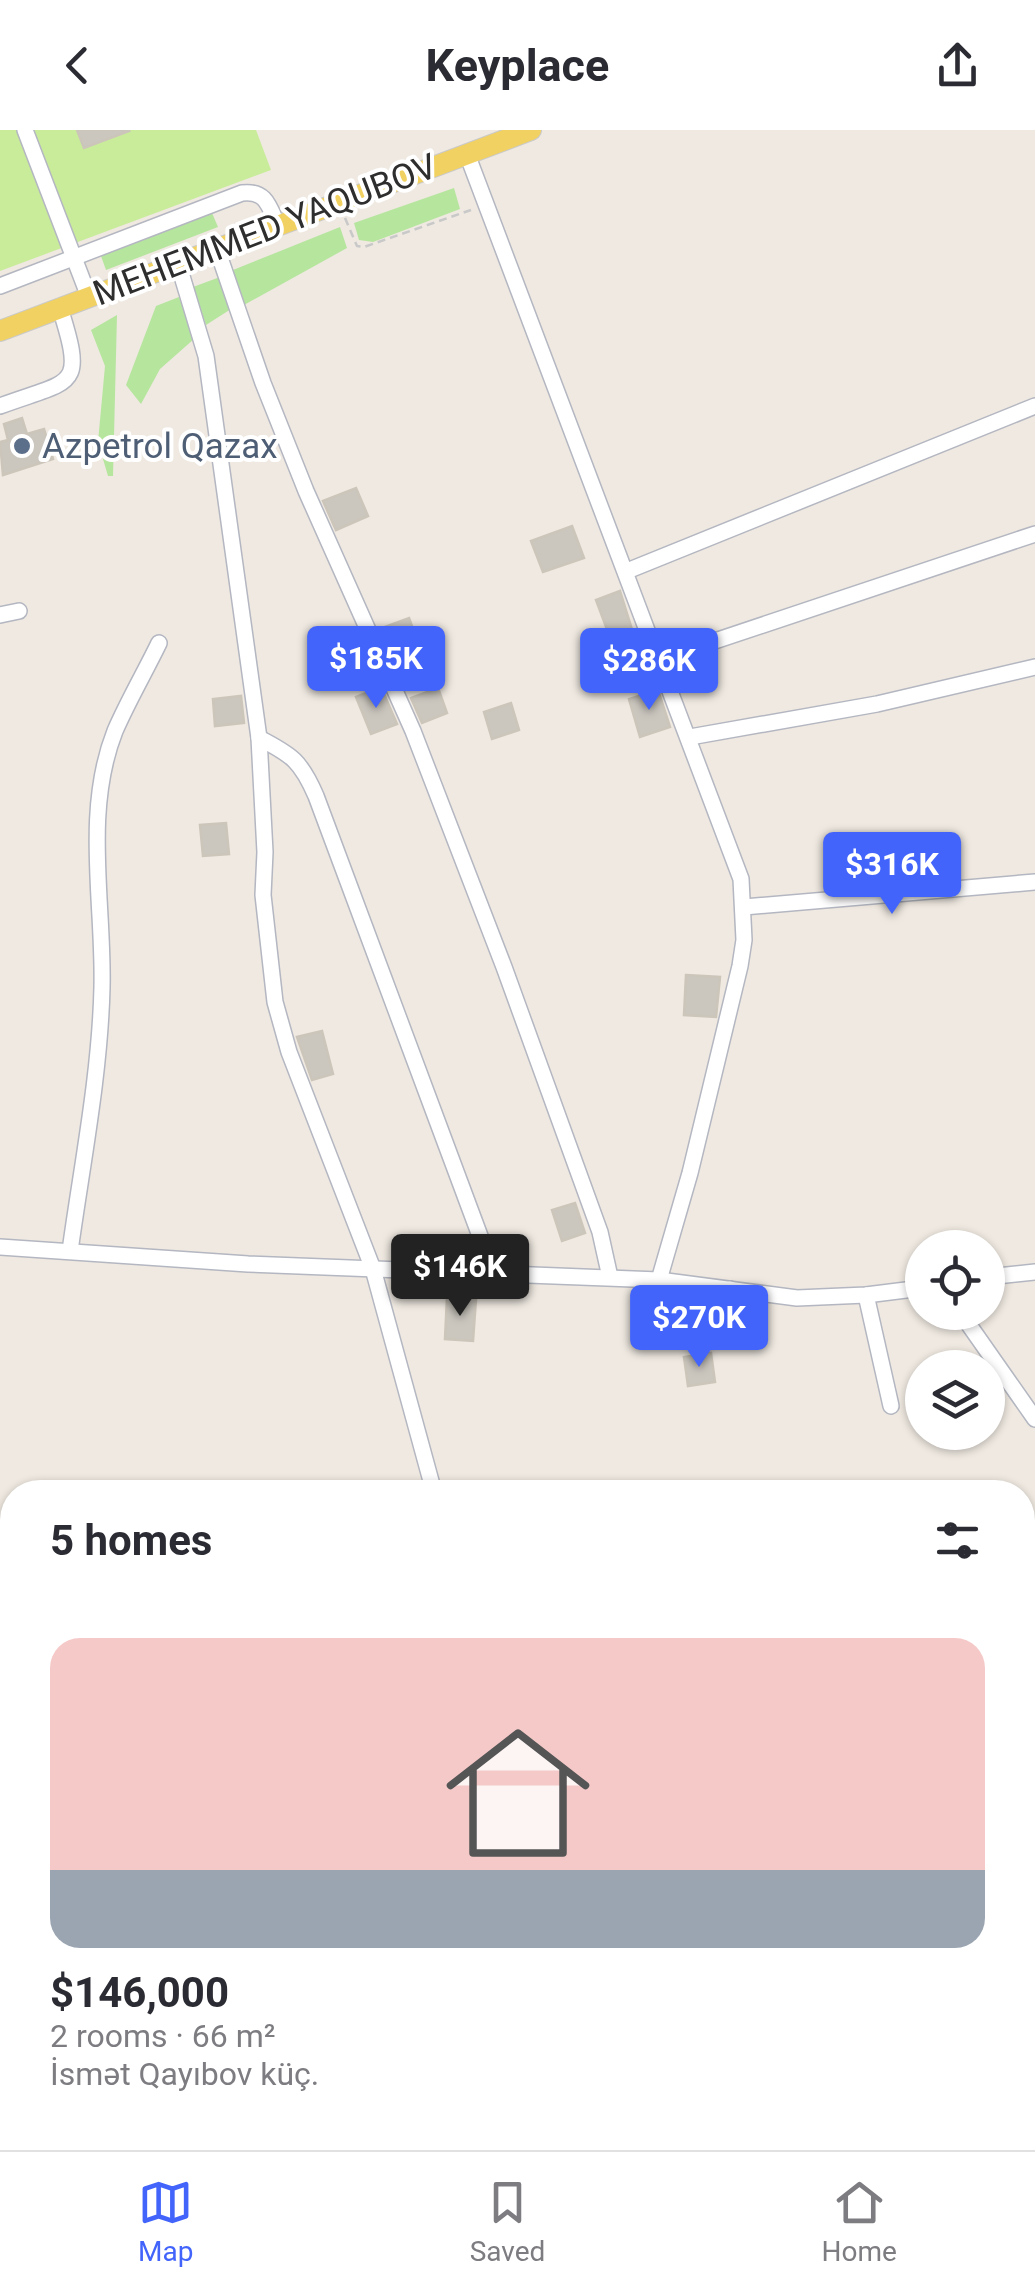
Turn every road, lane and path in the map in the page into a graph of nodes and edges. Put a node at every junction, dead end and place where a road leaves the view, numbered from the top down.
1 (24, 130) edge
2 (530, 130) edge
3 (468, 154) junction
4 (340, 202) junction
5 (487, 204) junction
6 (278, 226) junction
7 (217, 248) junction
8 (73, 258) junction
9 (178, 264) junction
10 (0, 286) edge
11 (88, 297) junction
12 (60, 308) junction
13 (0, 331) edge
14 (0, 406) edge
15 (1035, 406) edge
16 (1035, 534) edge
17 (627, 571) junction
18 (19, 611) dead end
19 (0, 615) edge
20 (159, 642) dead end
21 (661, 660) junction
22 (1035, 667) edge
23 (690, 737) junction
24 (259, 738) junction
25 (1035, 882) edge
26 (744, 907) junction
27 (0, 1246) edge
28 (70, 1251) junction
29 (373, 1269) junction
30 (1035, 1272) edge
31 (487, 1274) junction
32 (1005, 1275) edge
33 (610, 1277) junction
34 (658, 1280) junction
35 (730, 1289) junction
36 (905, 1290) edge
37 (866, 1295) junction
38 (973, 1330) edge
39 (719, 1332) dead end
40 (892, 1406) dead end
41 (1035, 1419) edge
42 (431, 1480) edge

1 - 8 street
2 - 3 main road, MEHEMMED YAQUBOV
3 - 4 main road, MEHEMMED YAQUBOV
3 - 5 street
4 - 5 path
4 - 6 main road, MEHEMMED YAQUBOV
5 - 17 street
6 - 7 main road, MEHEMMED YAQUBOV
6 - 8 street
7 - 9 main road, MEHEMMED YAQUBOV
7 - 33 street
8 - 10 street
8 - 11 street
9 - 11 main road, MEHEMMED YAQUBOV
9 - 24 street
11 - 12 main road, MEHEMMED YAQUBOV
12 - 13 main road, MEHEMMED YAQUBOV
12 - 14 street
15 - 17 street
16 - 21 street
17 - 21 street
18 - 19 street
20 - 28 street
21 - 23 street
22 - 23 street
23 - 26 street
24 - 29 street
24 - 31 street
25 - 26 street
26 - 34 street
27 - 28 street
28 - 29 street
29 - 31 street
29 - 42 street
30 - 32 street
31 - 33 street
33 - 34 street
34 - 35 street
35 - 37 street
35 - 39 street
36 - 37 street
37 - 40 street
38 - 41 street

